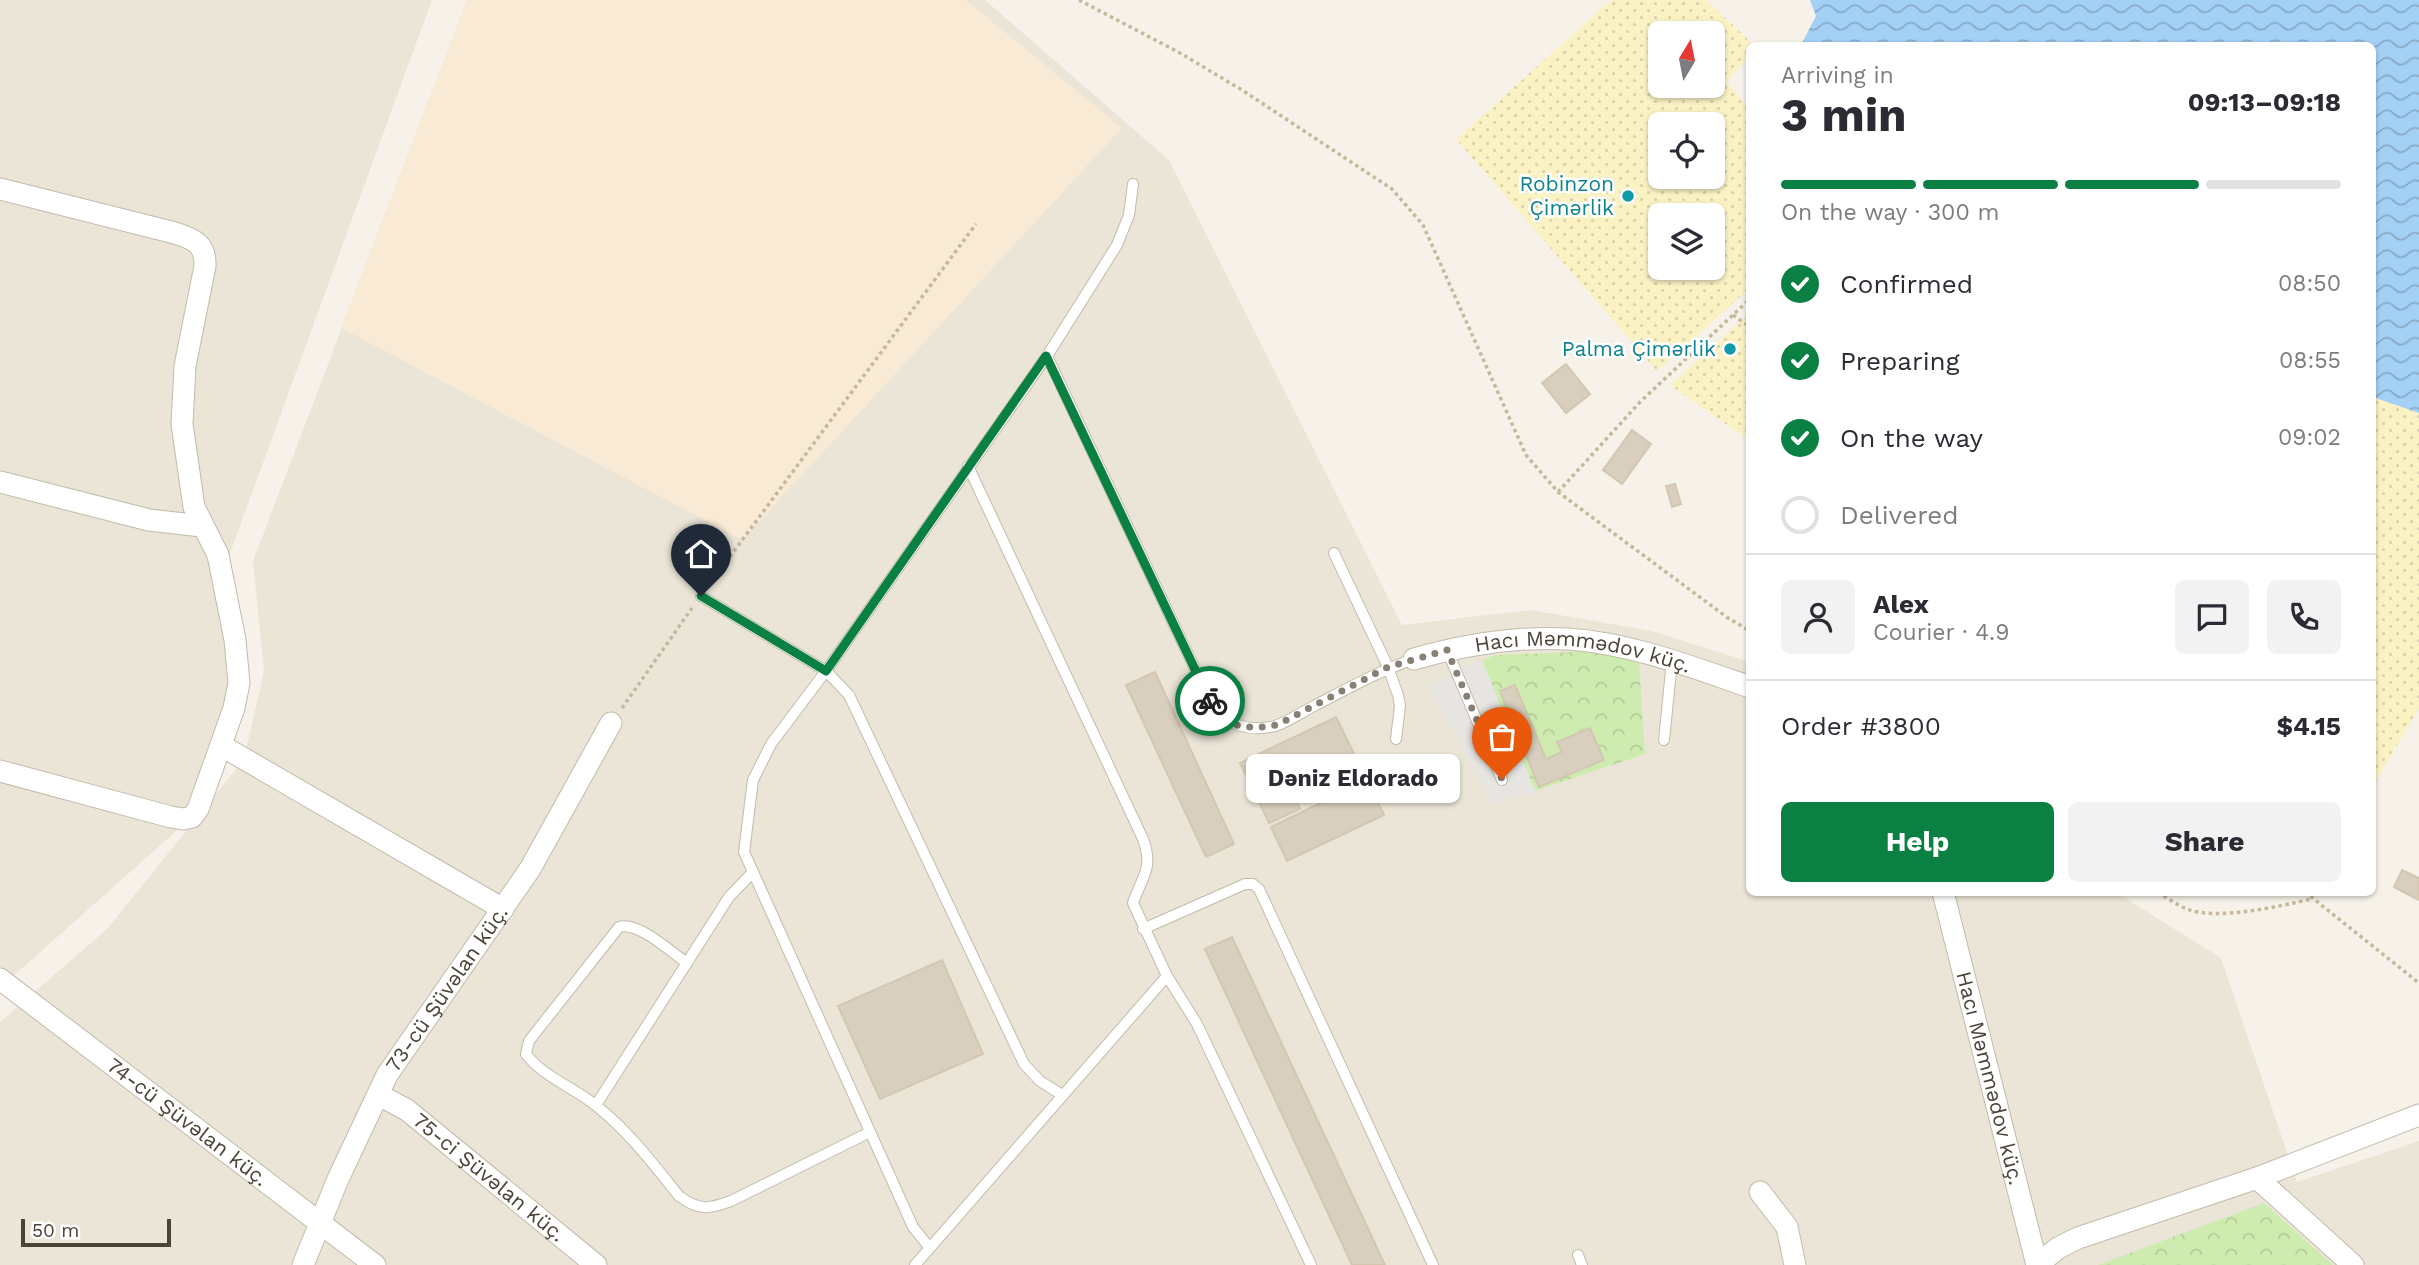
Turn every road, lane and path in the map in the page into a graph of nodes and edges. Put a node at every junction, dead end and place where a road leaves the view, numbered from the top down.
1 (1079, 0) edge
2 (1133, 184) dead end
3 (0, 189) edge
4 (976, 224) dead end
5 (1746, 303) edge
6 (1733, 315) junction
7 (1746, 324) edge
8 (1046, 356) junction
9 (968, 466) junction
10 (0, 482) edge
11 (1558, 492) junction
12 (202, 526) junction
13 (1334, 553) dead end
14 (701, 596) junction
15 (1746, 629) edge
16 (1447, 650) junction
17 (1414, 659) joint
18 (1672, 661) junction
19 (1388, 667) junction
20 (826, 671) junction
21 (1746, 686) edge
22 (611, 723) joint
23 (1396, 739) dead end
24 (1664, 740) dead end
25 (222, 746) junction
26 (0, 771) edge
27 (1502, 779) dead end
28 (752, 873) junction
29 (1943, 896) edge
30 (2165, 896) edge
31 (2309, 896) edge
32 (2312, 899) junction
33 (503, 909) junction
34 (1143, 929) junction
35 (687, 963) junction
36 (1167, 976) junction
37 (0, 979) edge
38 (2419, 983) edge
39 (379, 1095) junction
40 (1062, 1095) junction
41 (596, 1105) junction
42 (2419, 1115) edge
43 (870, 1132) junction
44 (2257, 1178) junction
45 (1760, 1192) dead end
46 (321, 1223) junction
47 (929, 1247) junction
48 (303, 1265) edge
49 (375, 1265) edge
50 (596, 1265) edge
51 (915, 1265) edge
52 (1311, 1265) edge
53 (1433, 1265) edge
54 (1795, 1265) edge
55 (2037, 1265) edge
56 (2353, 1265) edge

1 - 11 path
2 - 8 lane
3 - 12 street
4 - 14 path
5 - 6 path
6 - 7 path
6 - 11 path
8 - 9 lane
8 - 19 lane
9 - 20 lane
9 - 34 lane
10 - 12 street
11 - 15 path
12 - 25 street
13 - 19 lane
14 - 20 lane
14 - 22 path
16 - 17 street, Hacı Məmmədov küç.
16 - 18 street, Hacı Məmmədov küç.
16 - 27 lane
17 - 19 lane
18 - 21 street, Hacı Məmmədov küç.
18 - 24 lane
19 - 23 lane
20 - 28 lane
20 - 40 lane
22 - 33 street, 73-cü Şüvəlan küç.
25 - 26 street
25 - 33 street
28 - 35 lane
28 - 43 lane
29 - 55 street, Hacı Məmmədov küç.
30 - 32 path
31 - 32 path
32 - 38 path
33 - 39 street, 73-cü Şüvəlan küç.
34 - 36 lane
34 - 53 lane
35 - 41 lane
35 - 41 lane
36 - 40 lane
36 - 52 lane
37 - 46 street, 74-cü Şüvəlan küç.
39 - 46 street, 73-cü Şüvəlan küç.
39 - 50 street, 75-ci Şüvəlan küç.
40 - 47 lane
41 - 43 lane
42 - 44 street
43 - 47 lane
44 - 55 street
44 - 56 street
45 - 54 street
46 - 48 street, 73-cü Şüvəlan küç.
46 - 49 street, 74-cü Şüvəlan küç.
47 - 51 lane

